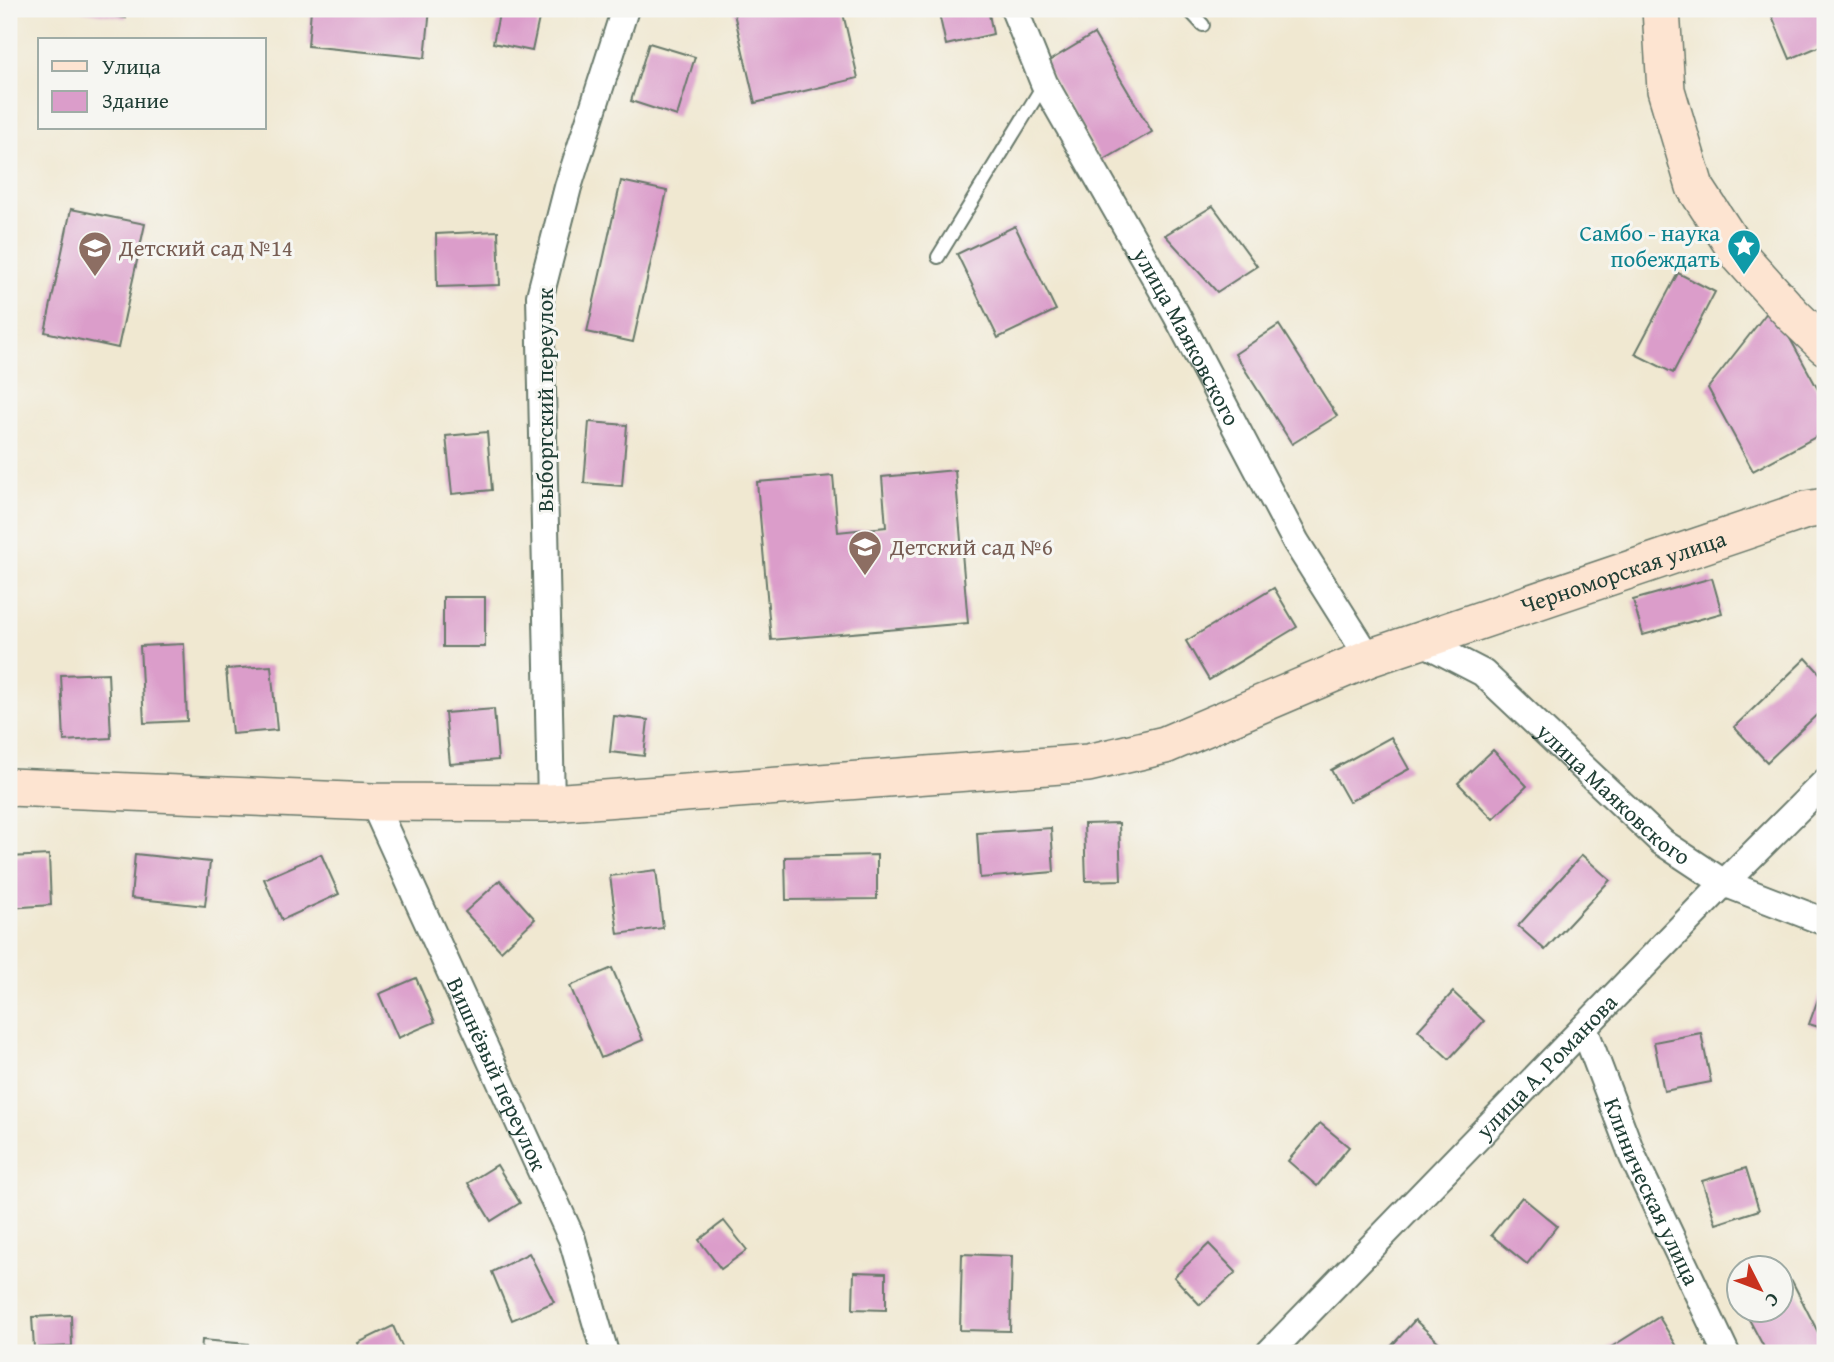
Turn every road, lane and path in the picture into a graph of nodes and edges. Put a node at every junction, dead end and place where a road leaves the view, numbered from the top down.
1 (625, 9) edge
2 (1014, 9) edge
3 (1188, 9) edge
4 (1661, 9) edge
5 (1203, 25) dead end
6 (1044, 83) junction
7 (938, 257) dead end
8 (1825, 346) edge
9 (1825, 507) edge
10 (1421, 641) junction
11 (1369, 658) junction
12 (1825, 782) edge
13 (9, 788) edge
14 (373, 802) junction
15 (551, 803) junction
16 (1724, 883) junction
17 (1825, 922) edge
18 (1584, 1028) junction
19 (605, 1353) edge
20 (1269, 1353) edge
21 (1726, 1353) edge

1 - 15 street, Выборгский переулок
2 - 6 street, улица Маяковского
3 - 5 lane
4 - 8 street
6 - 7 lane
6 - 11 street, улица Маяковского
9 - 10 street, Черноморская улица
10 - 11 street, Черноморская улица
10 - 16 street, улица Маяковского
11 - 15 street, Черноморская улица
12 - 16 street, улица А. Романова
13 - 14 street, Черноморская улица
14 - 15 street, Черноморская улица
14 - 19 street, Вишнёвый переулок
16 - 17 street, улица Маяковского
16 - 18 street, улица А. Романова
18 - 20 street, улица А. Романова
18 - 21 street, Клиническая улица

